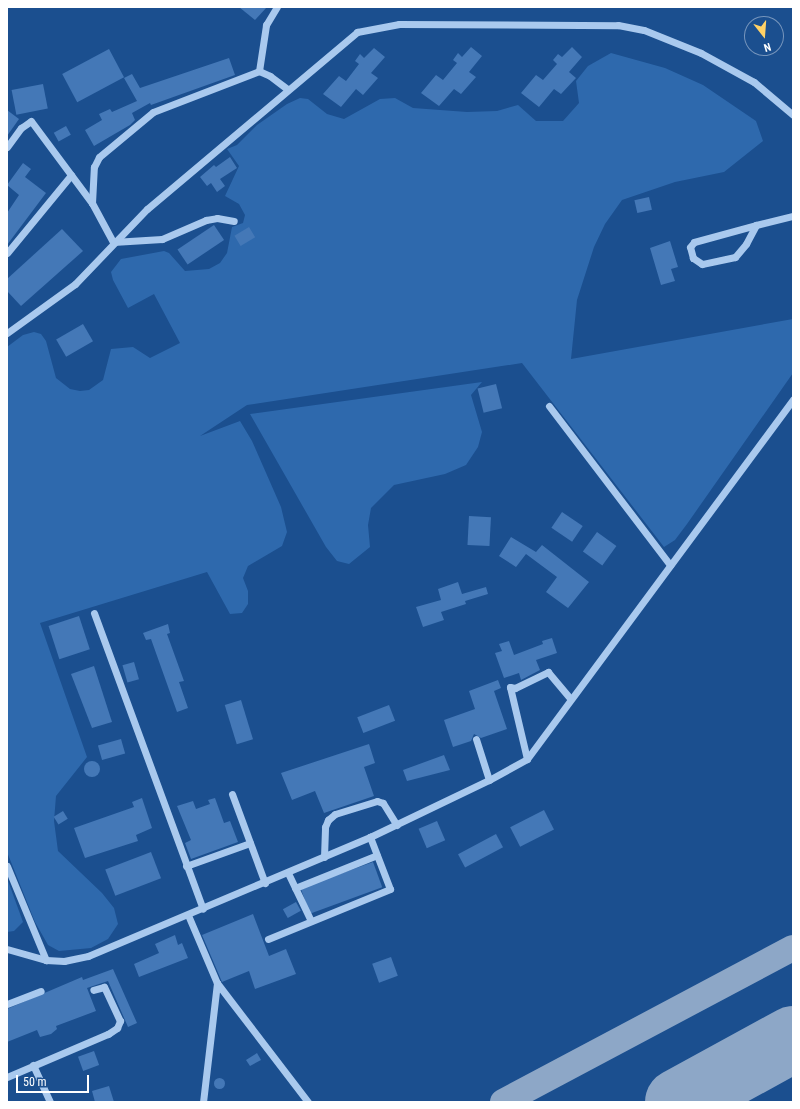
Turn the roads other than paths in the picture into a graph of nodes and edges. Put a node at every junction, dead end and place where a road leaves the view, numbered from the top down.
1 (278, 7) edge
2 (259, 71) junction
3 (287, 89) junction
4 (793, 115) edge
5 (7, 147) edge
6 (71, 175) junction
7 (92, 203) junction
8 (793, 216) edge
9 (234, 221) dead end
10 (756, 225) junction
11 (113, 242) junction
12 (7, 253) edge
13 (7, 332) edge
14 (793, 399) edge
15 (549, 406) dead end
16 (670, 565) junction
17 (94, 613) dead end
18 (570, 698) junction
19 (476, 740) dead end
20 (527, 758) junction
21 (490, 780) junction
22 (232, 794) dead end
23 (398, 825) junction
24 (370, 837) junction
25 (250, 843) junction
26 (377, 855) junction
27 (324, 857) junction
28 (7, 866) edge
29 (186, 866) junction
30 (288, 873) junction
31 (264, 883) junction
32 (295, 888) junction
33 (203, 909) junction
34 (188, 915) junction
35 (311, 921) junction
36 (268, 939) dead end
37 (7, 949) edge
38 (46, 960) junction
39 (217, 983) junction
40 (93, 990) dead end
41 (41, 991) dead end
42 (7, 1004) edge
43 (34, 1065) junction
44 (7, 1077) edge
45 (50, 1102) edge
46 (203, 1102) edge
47 (308, 1102) edge

1 - 2 lane
2 - 3 lane
2 - 7 lane
3 - 4 lane
3 - 11 lane
5 - 6 lane
6 - 7 lane
6 - 12 lane
7 - 11 lane
8 - 10 lane
9 - 11 lane
10 - 10 lane
11 - 13 lane
14 - 16 lane
15 - 16 lane
16 - 18 lane
17 - 29 lane
18 - 20 lane
18 - 20 lane
19 - 21 lane
20 - 21 lane
21 - 23 lane
22 - 25 lane
23 - 24 lane
23 - 27 lane
24 - 26 lane
24 - 27 lane
25 - 29 lane
25 - 31 lane
26 - 32 lane
26 - 35 lane
27 - 30 lane
28 - 38 lane
29 - 33 lane
30 - 31 lane
30 - 32 lane
31 - 33 lane
32 - 35 lane
33 - 34 lane
34 - 38 lane
34 - 39 lane
35 - 36 lane
37 - 38 lane
39 - 46 lane
39 - 47 lane
40 - 43 lane
41 - 42 lane
43 - 44 lane
43 - 45 lane

